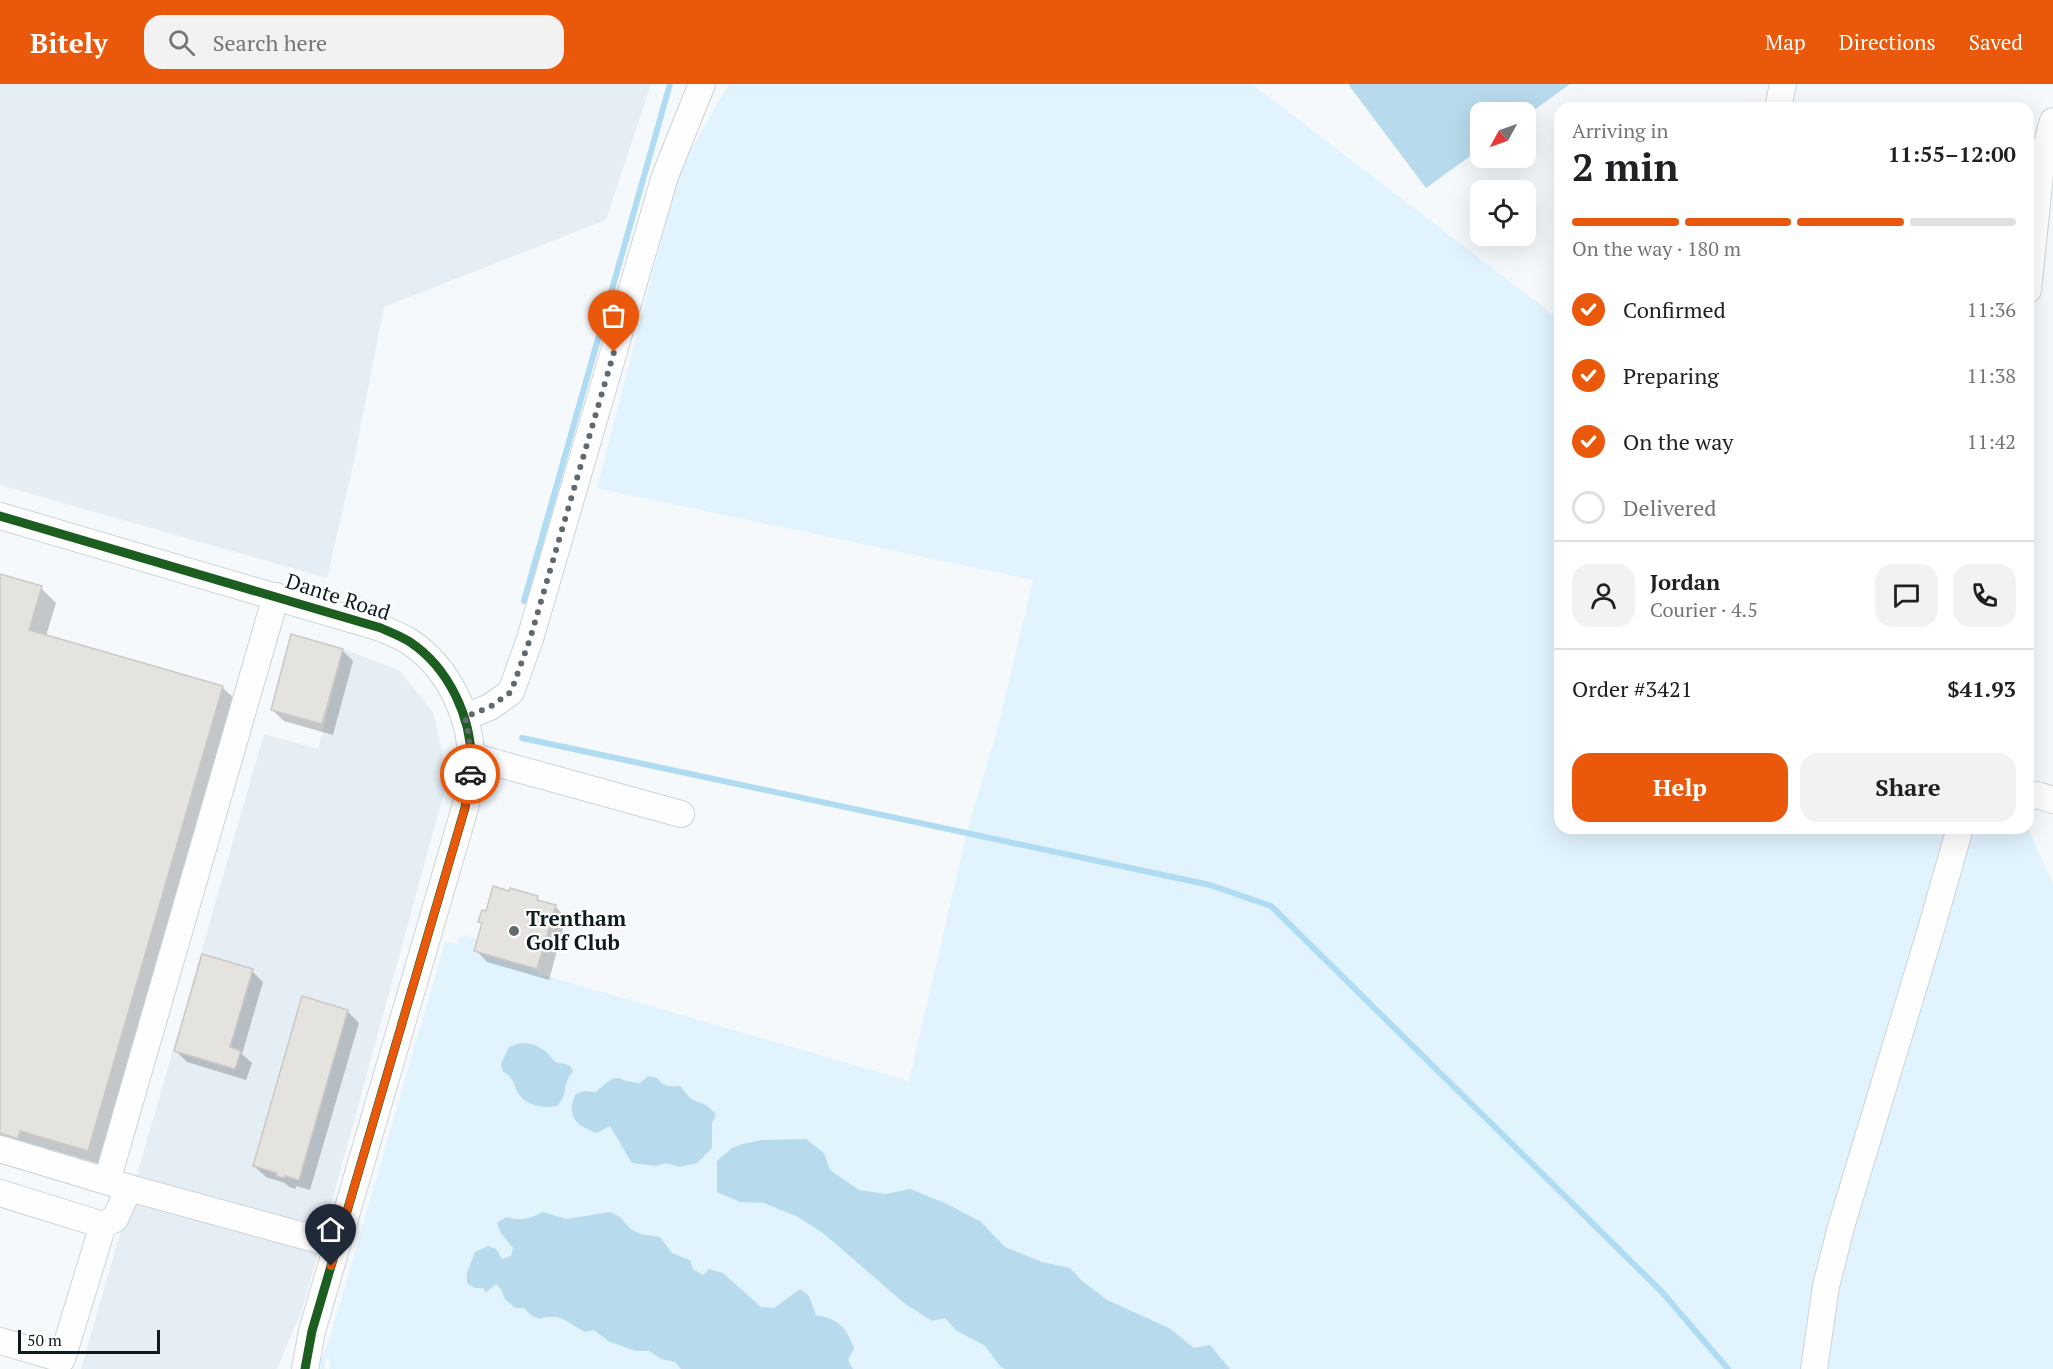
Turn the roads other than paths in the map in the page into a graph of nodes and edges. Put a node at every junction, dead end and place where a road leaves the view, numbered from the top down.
1 (702, 84) edge
2 (1783, 84) edge
3 (1779, 102) edge
4 (2053, 121) edge
5 (2034, 232) edge
6 (0, 516) edge
7 (276, 596) junction
8 (465, 717) junction
9 (471, 756) junction
10 (2034, 796) edge
11 (2053, 800) edge
12 (681, 814) dead end
13 (1958, 834) edge
14 (0, 1149) edge
15 (118, 1185) junction
16 (0, 1193) edge
17 (103, 1225) junction
18 (337, 1245) junction
19 (312, 1331) junction
20 (0, 1341) edge
21 (290, 1369) edge
22 (305, 1369) edge
23 (1814, 1369) edge

1 - 8 street
2 - 3 street
4 - 5 street
6 - 7 street, Dante Road
7 - 8 street, Dante Road
7 - 15 street
8 - 9 street, Dante Road
9 - 12 street
9 - 18 street, Dante Road
10 - 11 street
13 - 23 street
14 - 15 street
15 - 17 street
15 - 18 street
16 - 17 street
17 - 20 street
18 - 19 street, Dante Road
19 - 21 street
19 - 22 street

